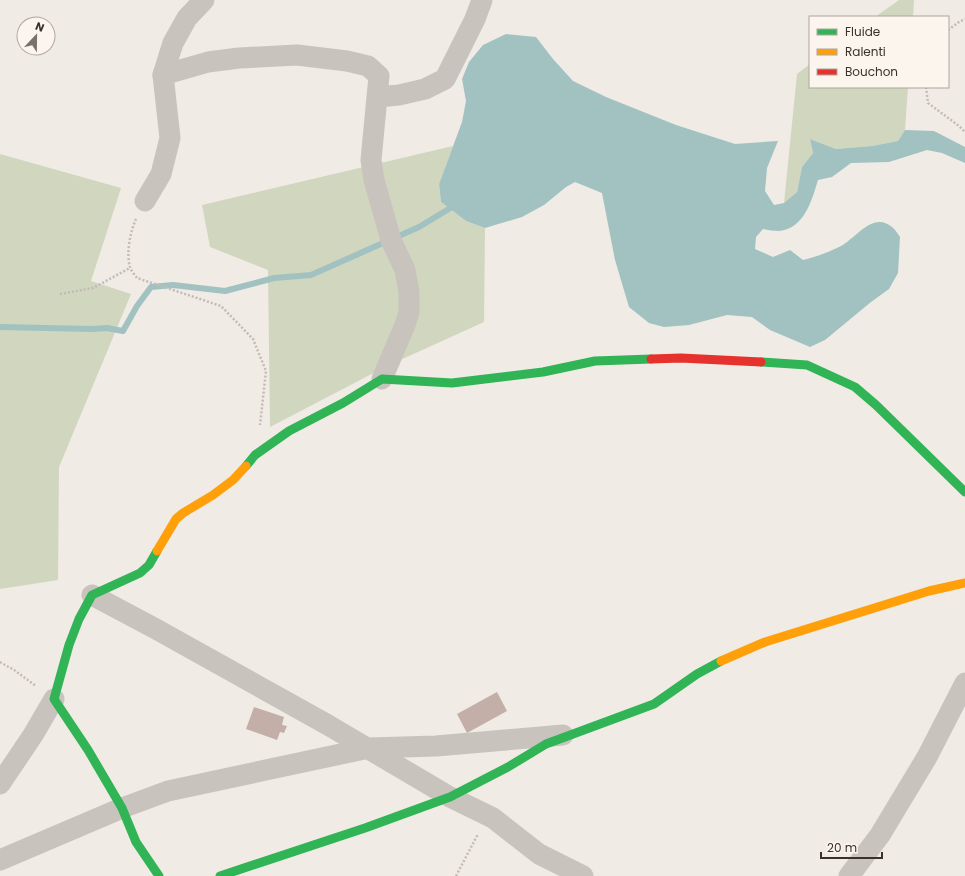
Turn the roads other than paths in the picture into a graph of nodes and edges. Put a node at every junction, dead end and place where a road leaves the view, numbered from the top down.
1 (204, 0) edge
2 (482, 0) edge
3 (163, 75) junction
4 (378, 97) junction
5 (145, 201) road end
6 (382, 379) junction
7 (965, 492) edge
8 (965, 583) edge
9 (92, 595) junction
10 (965, 683) edge
11 (54, 699) junction
12 (568, 735) junction
13 (369, 748) junction
14 (0, 784) edge
15 (450, 797) junction
16 (122, 808) junction
17 (0, 860) edge
18 (158, 876) edge
19 (220, 876) edge
20 (583, 876) edge
21 (849, 876) edge

1 - 3 street
2 - 4 street
3 - 4 street
3 - 5 street
4 - 6 street
6 - 7 street
6 - 9 street
8 - 12 street
9 - 11 street
9 - 13 street
10 - 21 street
11 - 14 street
11 - 16 street
12 - 13 street
12 - 15 street
13 - 15 street
13 - 16 street
15 - 19 street
15 - 20 street
16 - 17 street
16 - 18 street

